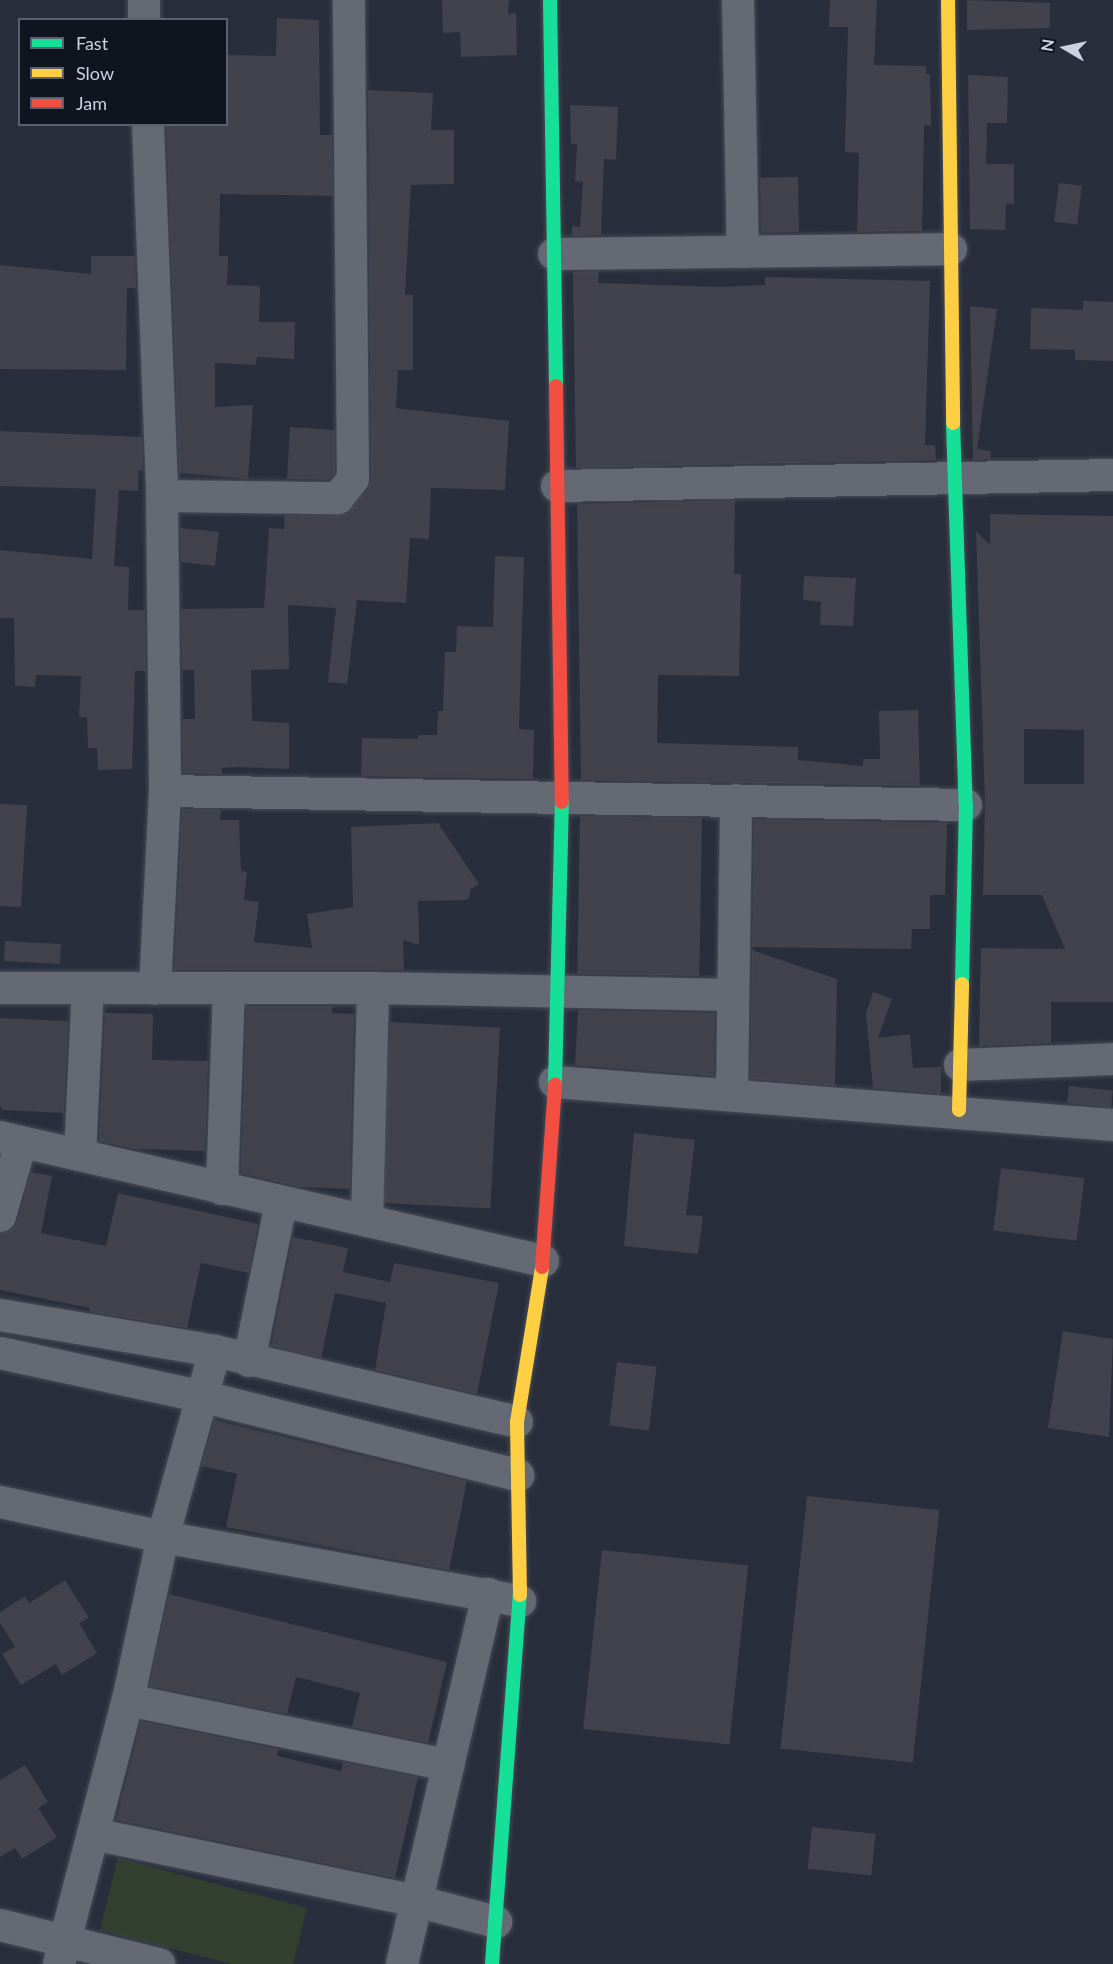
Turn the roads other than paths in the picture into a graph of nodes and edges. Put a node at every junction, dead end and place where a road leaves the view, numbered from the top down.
1 (144, 0) edge
2 (348, 0) edge
3 (550, 0) edge
4 (738, 0) edge
5 (948, 0) edge
6 (144, 18) edge
7 (148, 126) edge
8 (951, 249) junction
9 (743, 252) junction
10 (554, 254) junction
11 (1113, 475) edge
12 (955, 478) junction
13 (557, 486) junction
14 (162, 496) junction
15 (165, 791) junction
16 (562, 796) junction
17 (736, 800) junction
18 (966, 805) junction
19 (0, 988) edge
20 (88, 988) junction
21 (373, 988) junction
22 (155, 989) junction
23 (229, 989) junction
24 (559, 991) junction
25 (733, 994) junction
26 (1113, 1059) edge
27 (960, 1065) junction
28 (555, 1082) junction
29 (732, 1094) junction
30 (959, 1110) junction
31 (1113, 1125) edge
32 (11, 1140) edge
33 (80, 1155) junction
34 (222, 1189) junction
35 (281, 1204) junction
36 (0, 1216) edge
37 (367, 1221) junction
38 (543, 1261) junction
39 (0, 1315) edge
40 (214, 1352) junction
41 (0, 1353) edge
42 (249, 1361) junction
43 (204, 1397) junction
44 (517, 1422) junction
45 (518, 1475) junction
46 (0, 1503) edge
47 (163, 1537) junction
48 (488, 1594) junction
49 (520, 1601) junction
50 (128, 1700) junction
51 (448, 1765) junction
52 (93, 1834) junction
53 (416, 1901) junction
54 (496, 1922) junction
55 (0, 1925) edge
56 (62, 1952) edge
57 (159, 1964) edge
58 (402, 1964) edge
59 (492, 1964) edge

1 - 6 street
2 - 14 street
3 - 10 main road
4 - 9 street
5 - 8 main road
7 - 14 street
8 - 9 street
8 - 12 main road
9 - 10 street
10 - 13 main road
11 - 12 street
12 - 13 street
12 - 18 main road
13 - 16 main road
14 - 15 street
15 - 16 street
15 - 22 street
16 - 17 street
16 - 24 main road
17 - 18 street
17 - 25 street
18 - 27 main road
19 - 20 street
20 - 22 street
20 - 33 street
21 - 23 street
21 - 24 street
21 - 37 street
22 - 23 street
23 - 34 street
24 - 25 street
24 - 28 main road
25 - 29 street
26 - 27 street
27 - 30 main road
28 - 29 street
28 - 38 main road
29 - 30 street
30 - 31 street
32 - 33 street
32 - 36 street
33 - 34 street
34 - 35 street
35 - 37 street
35 - 42 street
37 - 38 street
38 - 44 main road
39 - 40 street
40 - 42 street
40 - 43 street
41 - 43 street
42 - 44 street
43 - 45 street
43 - 47 street
44 - 45 main road
45 - 49 main road
46 - 47 street
47 - 48 street
47 - 50 street
48 - 49 street
48 - 51 street
49 - 54 main road
50 - 51 street
50 - 52 street
51 - 53 street
52 - 53 street
52 - 56 street
53 - 54 street
53 - 58 street
54 - 59 main road
55 - 56 street
56 - 57 street

